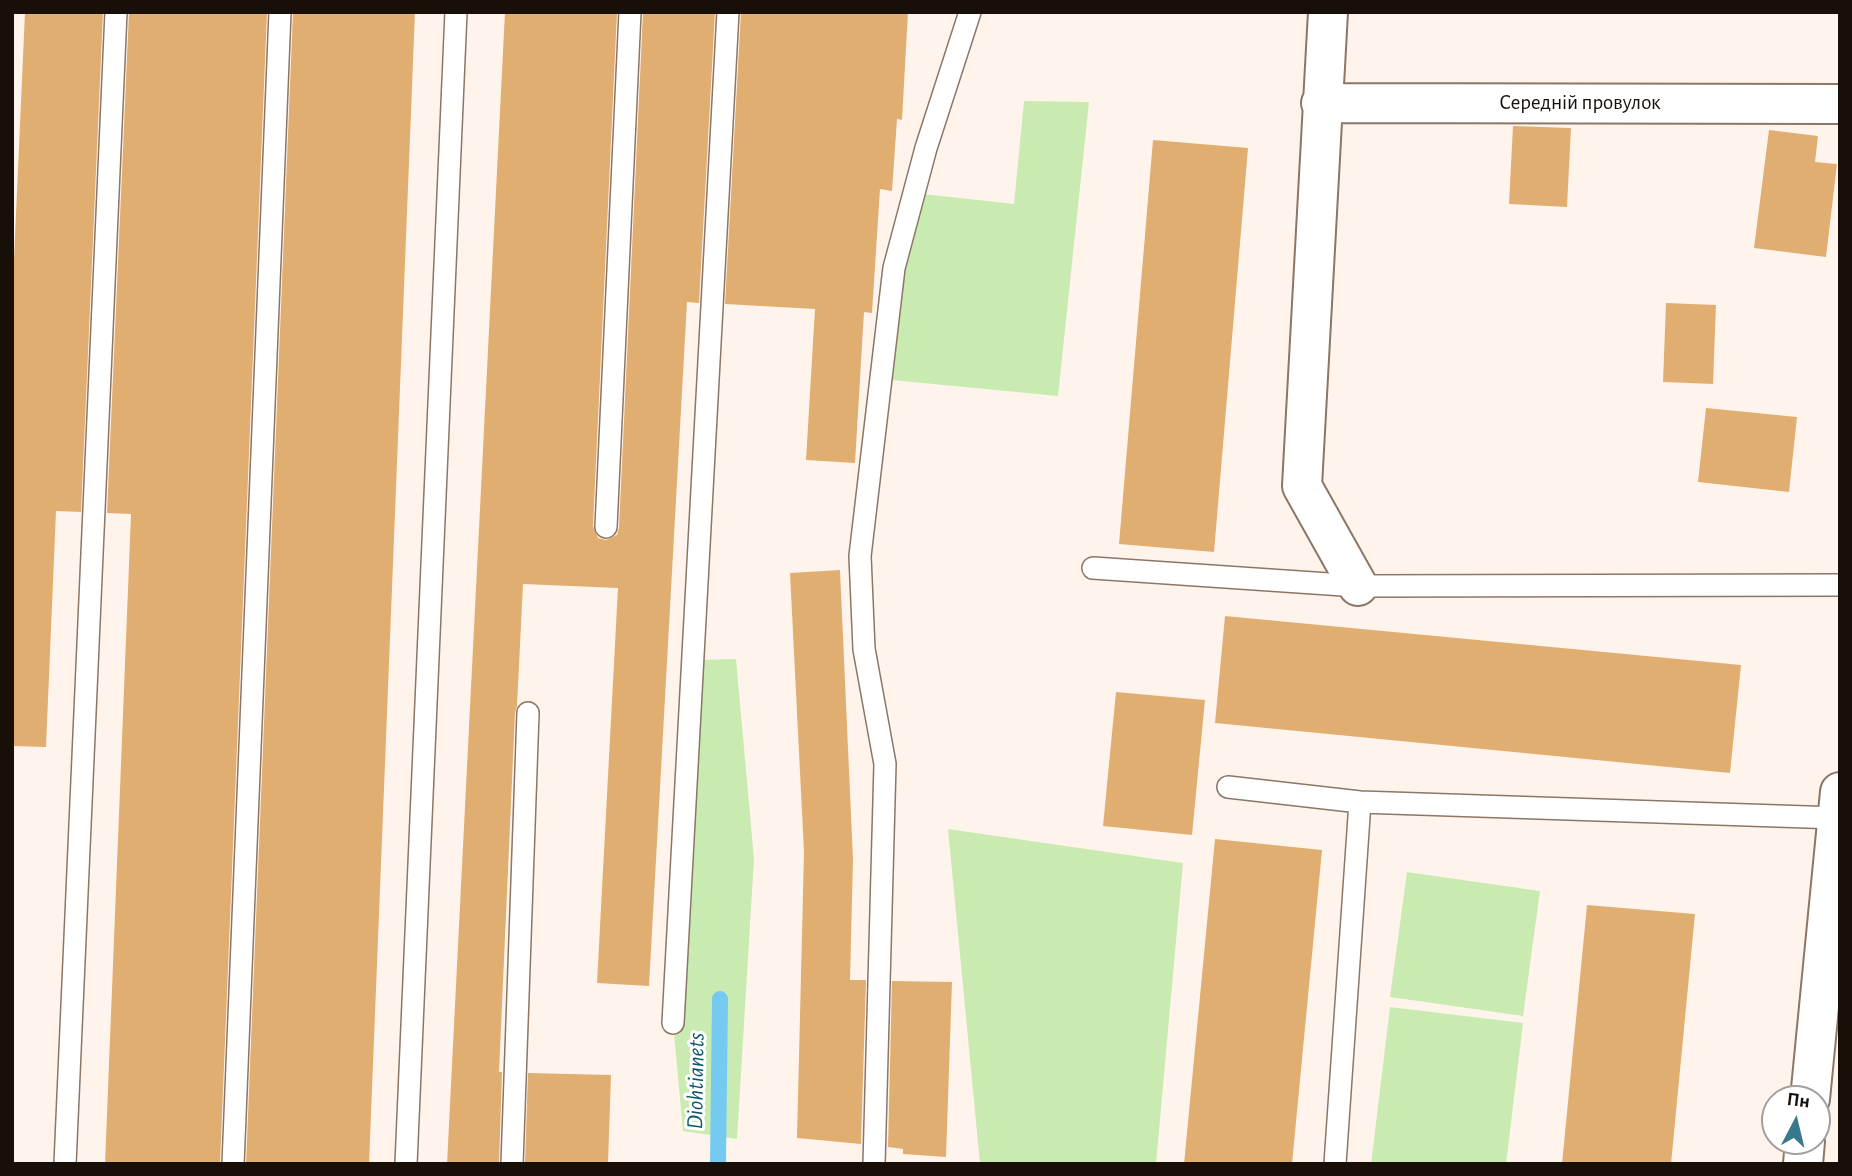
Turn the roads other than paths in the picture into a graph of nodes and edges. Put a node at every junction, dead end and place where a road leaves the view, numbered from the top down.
1 (116, 12) edge
2 (280, 12) edge
3 (456, 12) edge
4 (630, 12) edge
5 (728, 12) edge
6 (970, 12) edge
7 (1328, 12) edge
8 (1321, 103) junction
9 (1840, 104) edge
10 (606, 527) dead end
11 (1093, 568) dead end
12 (1840, 585) edge
13 (1358, 586) junction
14 (528, 713) dead end
15 (1228, 787) dead end
16 (1360, 802) junction
17 (1838, 824) edge
18 (673, 1023) dead end
19 (1811, 1085) edge
20 (65, 1164) edge
21 (233, 1164) edge
22 (406, 1164) edge
23 (512, 1164) edge
24 (874, 1164) edge
25 (1335, 1164) edge

1 - 20 lane
2 - 21 lane
3 - 22 lane
4 - 10 lane
5 - 18 lane
6 - 24 lane
7 - 8 street
8 - 9 street, Середній провулок
8 - 13 street
11 - 13 lane
12 - 13 lane
14 - 23 lane
15 - 16 lane
16 - 17 lane
16 - 25 lane
17 - 19 street

